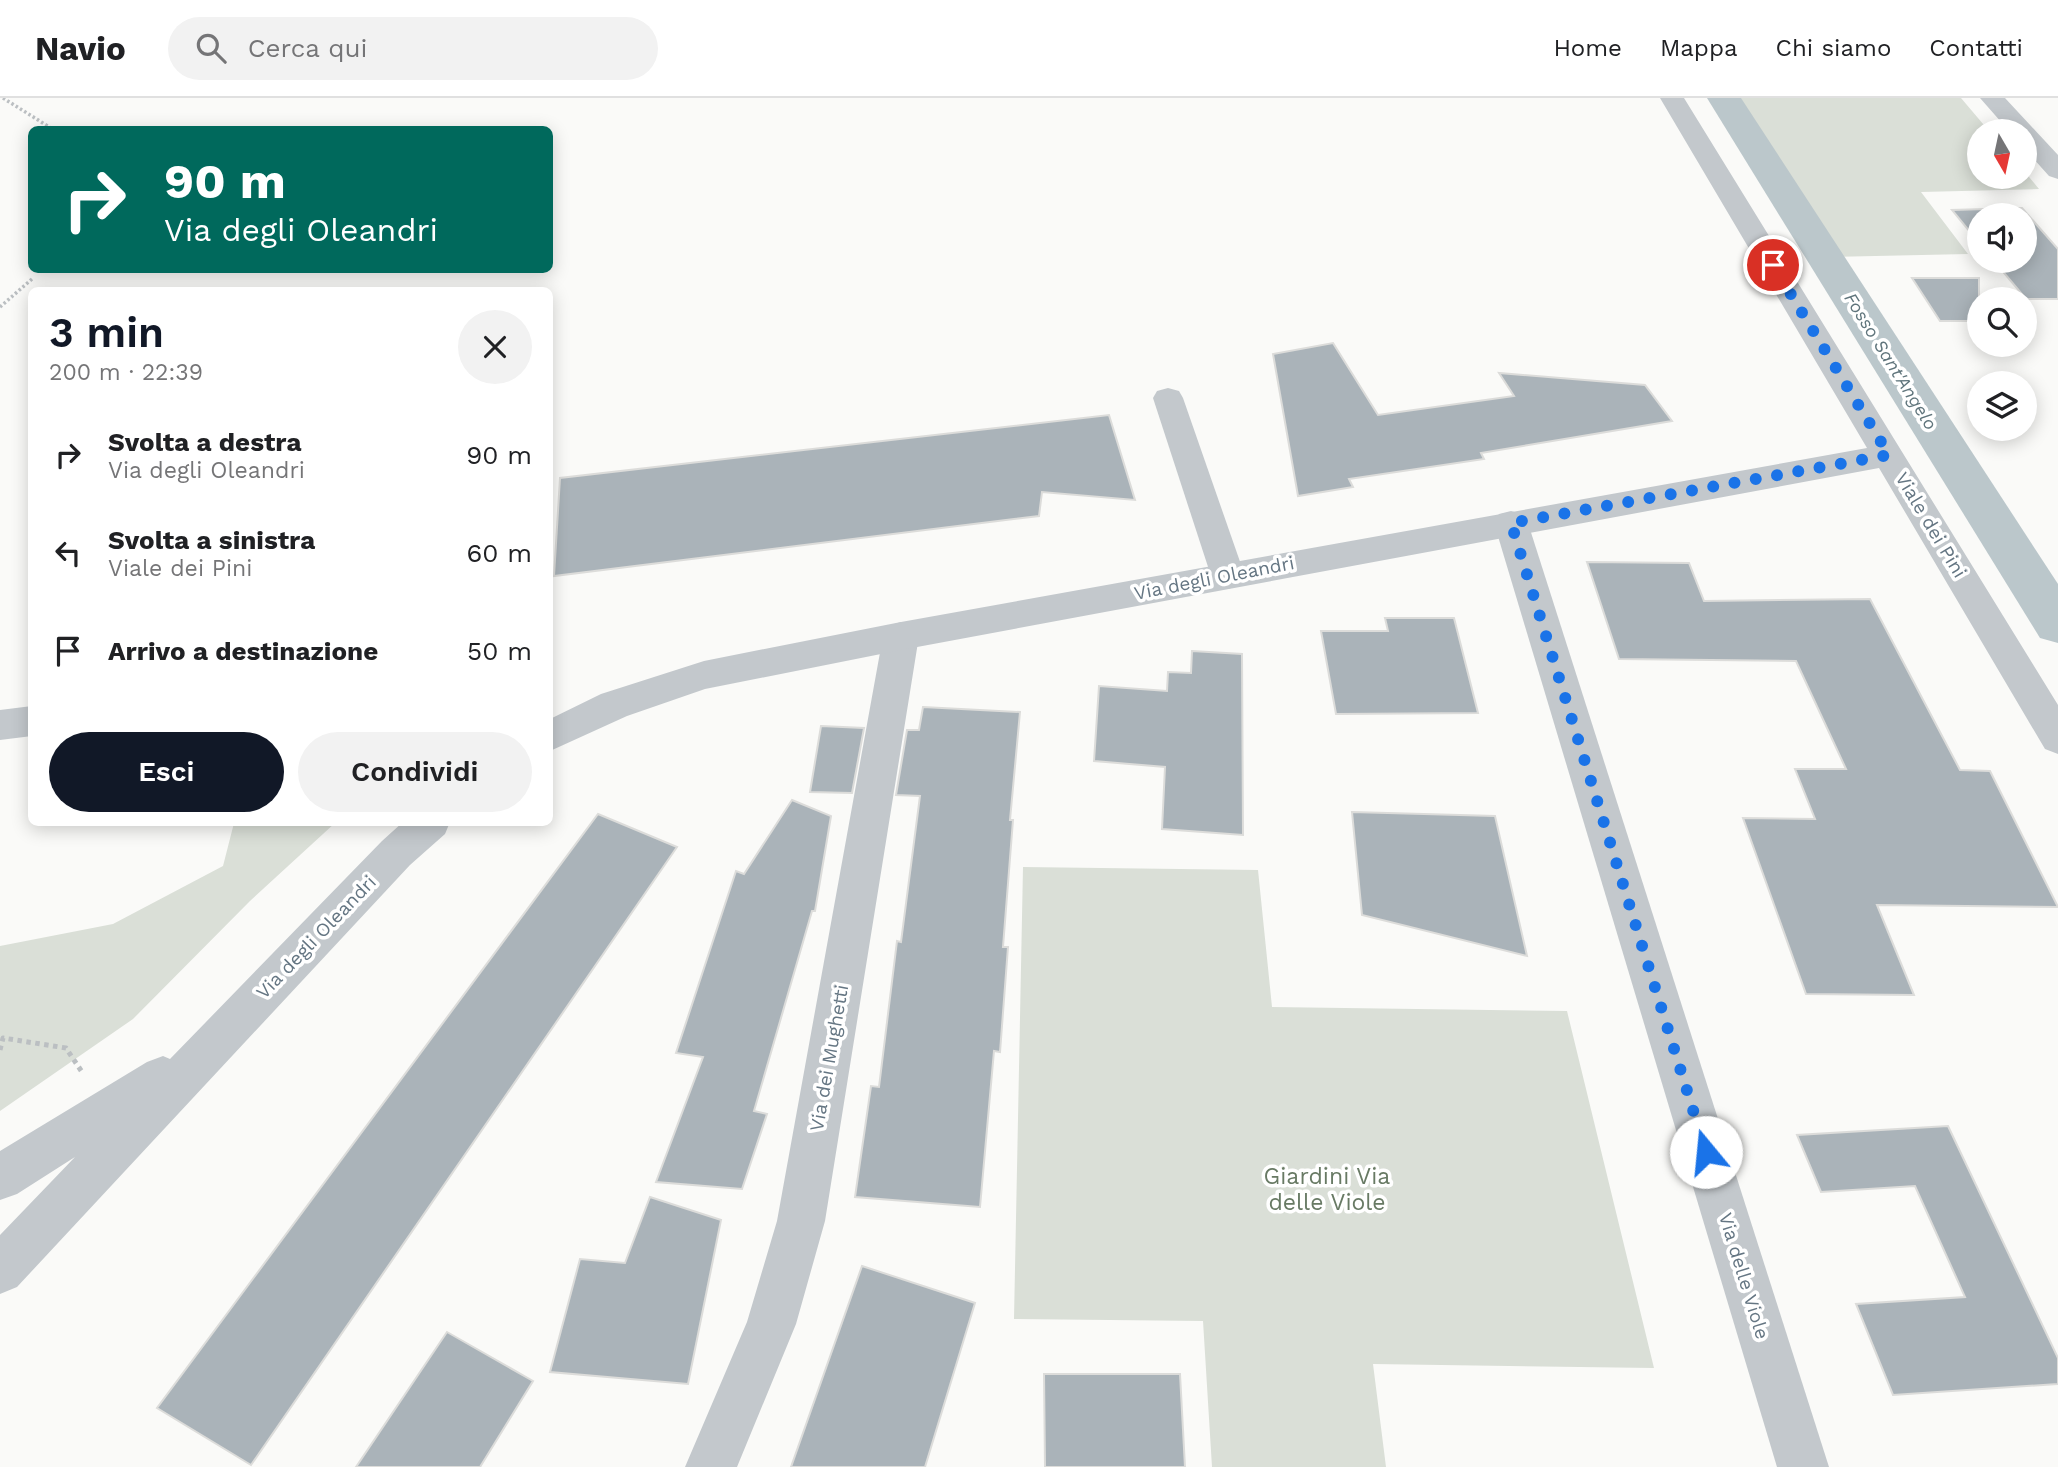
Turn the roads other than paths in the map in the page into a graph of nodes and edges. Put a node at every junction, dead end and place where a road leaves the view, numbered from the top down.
1 (1672, 98) edge
2 (1992, 98) edge
3 (2011, 119) edge
4 (2037, 149) edge
5 (2058, 172) edge
6 (1168, 398) dead end
7 (1889, 455) junction
8 (1511, 523) junction
9 (1228, 576) junction
10 (901, 636) junction
11 (28, 722) edge
12 (0, 725) edge
13 (553, 735) edge
14 (2058, 738) edge
15 (426, 826) edge
16 (204, 1053) junction
17 (0, 1177) edge
18 (0, 1270) edge
19 (710, 1467) edge
20 (1803, 1467) edge

1 - 7 street, Viale dei Pini
2 - 3 street
4 - 5 street
6 - 9 street
7 - 8 street, Via degli Oleandri
7 - 14 street, Viale dei Pini
8 - 9 street, Via degli Oleandri
8 - 20 street, Via delle Viole
9 - 10 street, Via degli Oleandri
10 - 13 street, Via degli Oleandri
10 - 19 street, Via dei Mughetti
11 - 12 street
15 - 16 street, Via degli Oleandri
16 - 17 street, Via degli Oleandri
16 - 18 street, Via degli Oleandri

